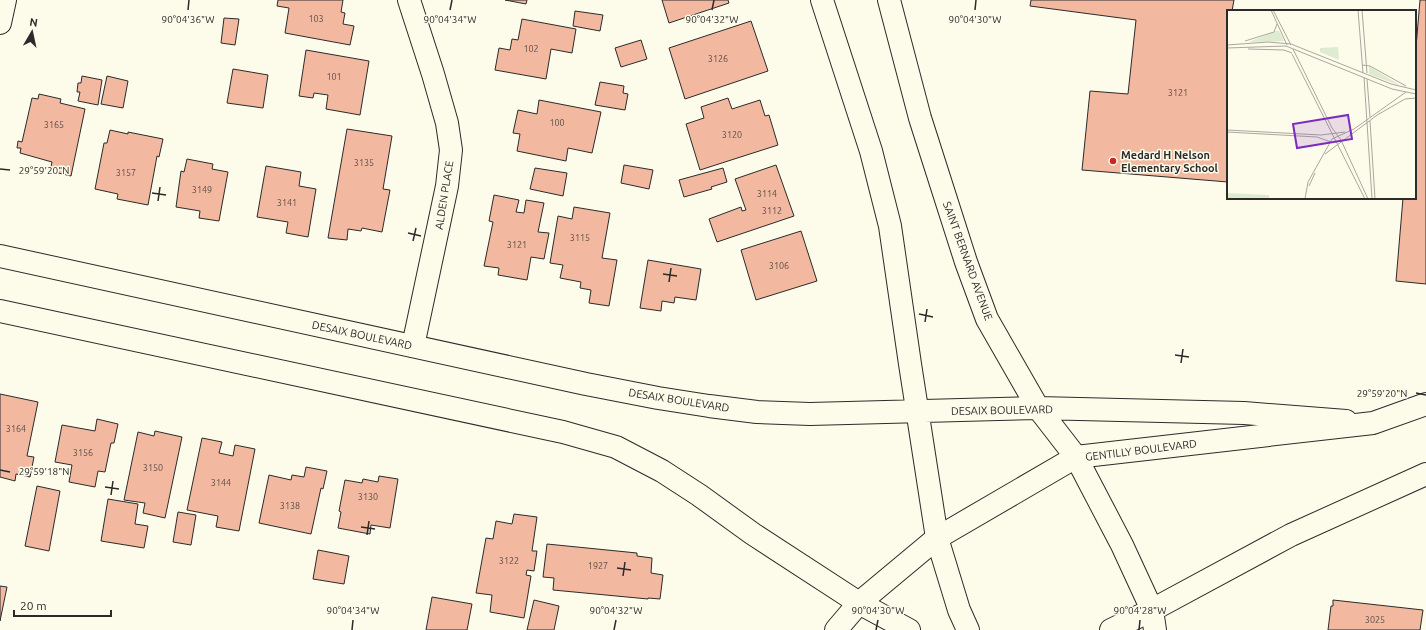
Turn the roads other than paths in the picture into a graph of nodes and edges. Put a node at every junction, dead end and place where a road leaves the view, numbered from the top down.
1 (5, 0) edge
2 (409, 0) edge
3 (822, 0) edge
4 (889, 0) edge
5 (0, 23) edge
6 (0, 256) edge
7 (0, 311) edge
8 (413, 346) junction
9 (1426, 404) edge
10 (1038, 408) junction
11 (917, 412) junction
12 (1373, 422) junction
13 (1076, 458) junction
14 (1426, 474) edge
15 (937, 538) junction
16 (859, 603) junction
17 (1154, 620) edge
18 (836, 630) edge
19 (909, 630) edge
20 (968, 630) edge
21 (1111, 630) edge

1 - 5 street
2 - 8 street, ALDEN PLACE
3 - 11 street
4 - 10 street, SAINT BERNARD AVENUE
6 - 8 street, DESAIX BOULEVARD
7 - 16 street
8 - 11 street, DESAIX BOULEVARD
9 - 12 street, GENTILLY BOULEVARD
10 - 11 street, DESAIX BOULEVARD
10 - 12 street, DESAIX BOULEVARD
10 - 13 street, SAINT BERNARD AVENUE
11 - 15 street
12 - 13 street, GENTILLY BOULEVARD
13 - 15 street, GENTILLY BOULEVARD
13 - 17 street, SAINT BERNARD AVENUE
14 - 17 street
15 - 16 street, GENTILLY BOULEVARD
15 - 20 street
16 - 18 street, GENTILLY BOULEVARD
16 - 19 street
17 - 21 street

